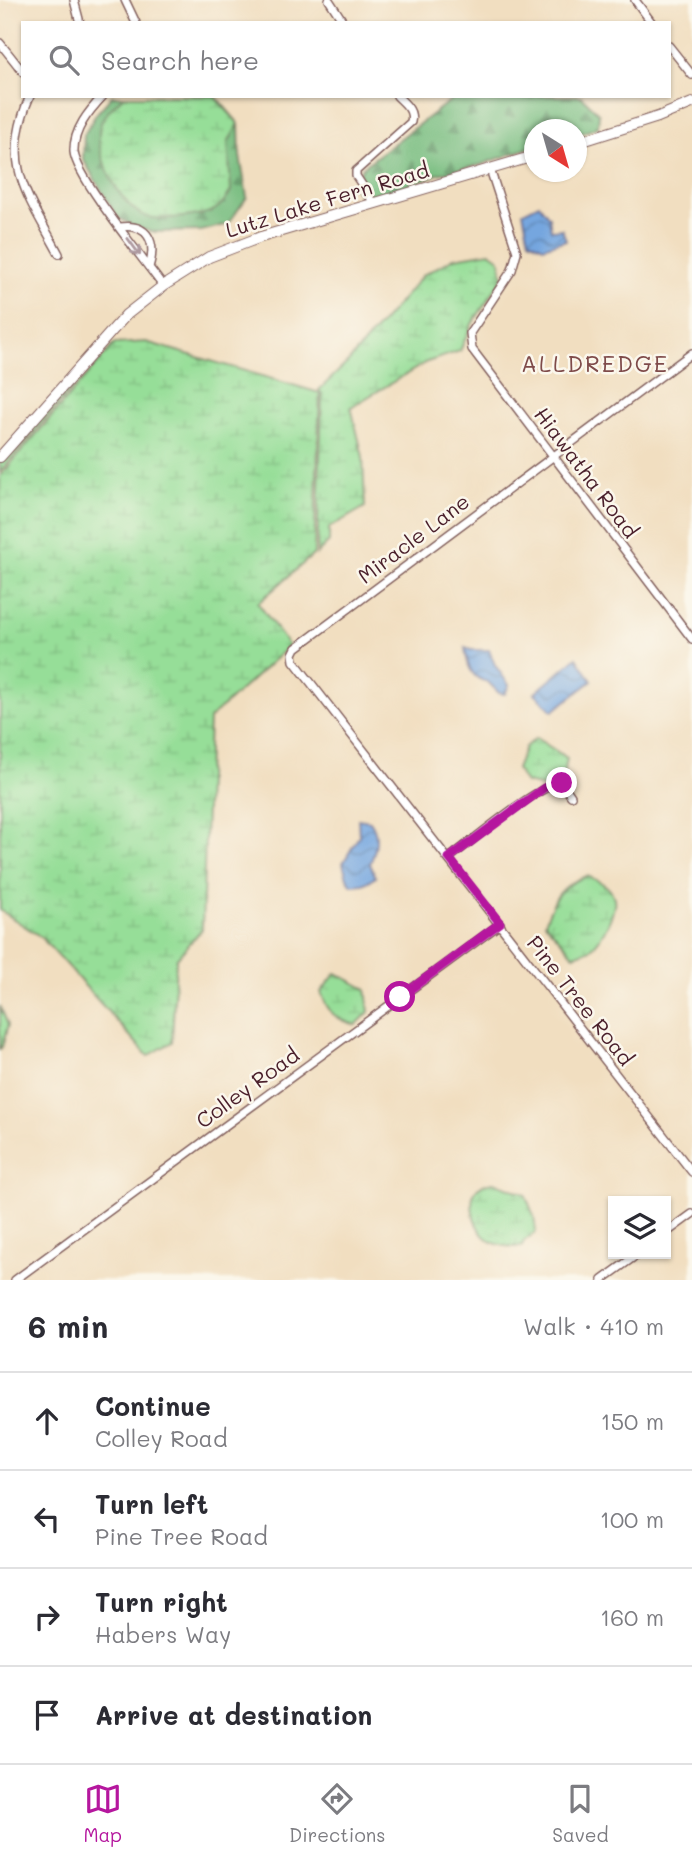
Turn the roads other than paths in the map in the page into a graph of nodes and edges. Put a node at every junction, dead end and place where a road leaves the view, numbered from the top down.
1 (74, 0) edge
2 (125, 0) edge
3 (329, 0) edge
4 (635, 0) edge
5 (79, 21) edge
6 (134, 21) edge
7 (343, 21) edge
8 (651, 21) edge
9 (0, 43) edge
10 (671, 49) edge
11 (21, 69) edge
12 (692, 75) edge
13 (29, 98) edge
14 (101, 98) edge
15 (399, 98) edge
16 (692, 103) edge
17 (587, 139) edge
18 (524, 159) edge
19 (490, 169) junction
20 (374, 203) junction
21 (120, 227) junction
22 (59, 254) dead end
23 (149, 267) junction
24 (163, 286) junction
25 (692, 353) edge
26 (552, 456) junction
27 (0, 457) edge
28 (692, 639) edge
29 (296, 648) joint
30 (571, 796) dead end
31 (449, 858) junction
32 (500, 923) junction
33 (692, 1172) edge
34 (692, 1214) edge
35 (671, 1229) edge
36 (631, 1259) edge
37 (15, 1280) edge
38 (602, 1280) edge

1 - 5 street
2 - 6 street
3 - 7 street
4 - 8 street
9 - 11 street
10 - 12 street
13 - 22 street
14 - 21 street
15 - 20 street
16 - 17 main road
18 - 19 main road, Lutz Lake Fern Road
19 - 20 main road, Lutz Lake Fern Road
19 - 26 street, Hiawatha Road
20 - 24 main road, Lutz Lake Fern Road
21 -> 23 street
21 - 23 street
23 - 24 street
24 - 27 main road, Lutz Lake Fern Road
25 - 26 street, Miracle Lane
26 - 28 street, Hiawatha Road
26 - 29 street, Miracle Lane
29 - 31 street, Pine Tree Road
30 - 31 street
31 - 32 street, Pine Tree Road
32 - 33 street, Pine Tree Road
32 - 37 street, Colley Road
34 - 35 street
36 - 38 street

